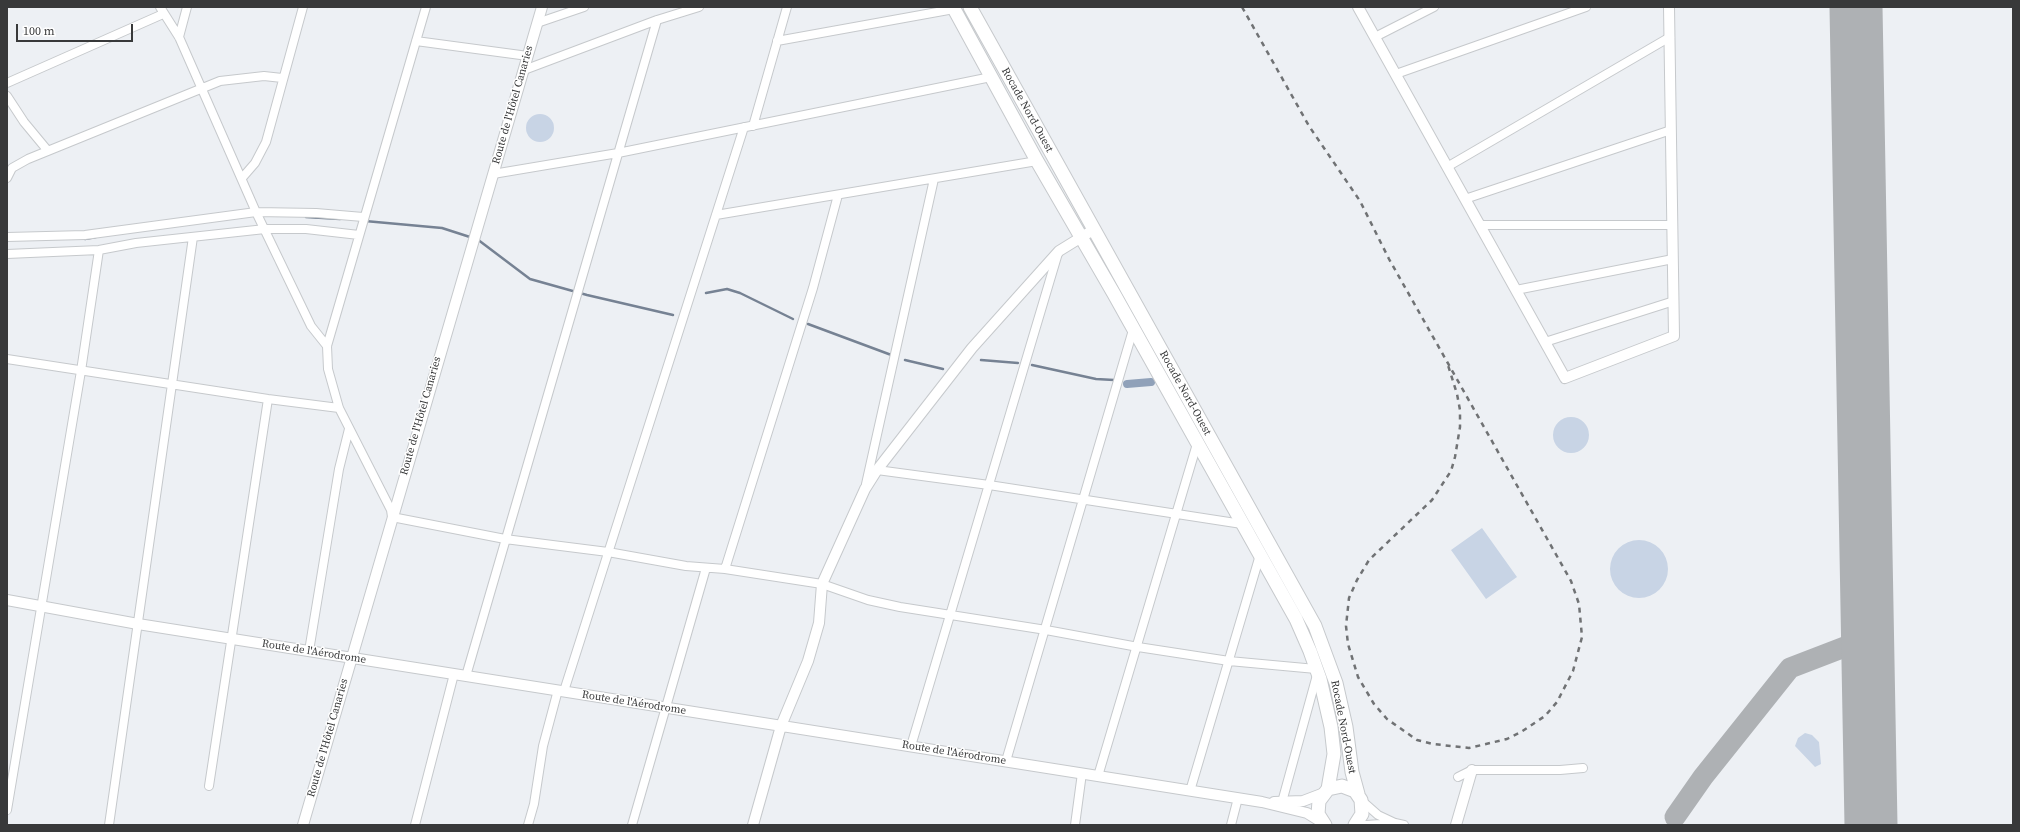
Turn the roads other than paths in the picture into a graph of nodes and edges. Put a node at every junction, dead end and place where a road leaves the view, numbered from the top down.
1 (187, 7) edge
2 (303, 7) edge
3 (426, 7) edge
4 (542, 7) edge
5 (584, 7) edge
6 (699, 7) edge
7 (787, 7) edge
8 (970, 7) edge
9 (1358, 7) edge
10 (1434, 7) edge
11 (1586, 7) edge
12 (1670, 7) edge
13 (954, 8) edge
14 (162, 10) edge
15 (657, 20) junction
16 (537, 23) junction
17 (179, 37) junction
18 (1375, 37) junction
19 (1670, 37) junction
20 (416, 41) junction
21 (777, 41) junction
22 (528, 56) junction
23 (524, 70) junction
24 (1396, 74) junction
25 (991, 77) junction
26 (282, 78) junction
27 (7, 83) edge
28 (202, 89) junction
29 (7, 96) edge
30 (753, 126) junction
31 (744, 127) junction
32 (1671, 130) junction
33 (48, 151) junction
34 (618, 154) junction
35 (1037, 161) junction
36 (1447, 166) junction
37 (493, 174) junction
38 (7, 178) edge
39 (242, 178) junction
40 (934, 179) junction
41 (838, 195) junction
42 (1465, 199) junction
43 (256, 212) junction
44 (716, 215) junction
45 (364, 217) junction
46 (1480, 225) junction
47 (1673, 225) junction
48 (265, 229) junction
49 (1093, 230) junction
50 (359, 235) junction
51 (7, 237) edge
52 (193, 237) junction
53 (1081, 237) junction
54 (99, 250) junction
55 (1059, 251) junction
56 (7, 254) edge
57 (1673, 259) junction
58 (1516, 290) junction
59 (1674, 301) junction
60 (1133, 330) junction
61 (1545, 342) junction
62 (327, 346) junction
63 (7, 359) edge
64 (81, 371) junction
65 (171, 384) junction
66 (268, 399) junction
67 (339, 408) junction
68 (349, 429) junction
69 (1197, 444) junction
70 (877, 470) junction
71 (989, 485) junction
72 (865, 489) junction
73 (1083, 499) junction
74 (1176, 514) junction
75 (392, 517) junction
76 (1242, 524) junction
77 (505, 540) junction
78 (608, 552) junction
79 (1260, 555) junction
80 (706, 568) junction
81 (725, 569) junction
82 (822, 584) junction
83 (7, 600) edge
84 (42, 607) junction
85 (951, 616) junction
86 (138, 624) junction
87 (1046, 630) junction
88 (232, 639) junction
89 (1138, 647) junction
90 (309, 651) junction
91 (352, 658) junction
92 (1229, 661) junction
93 (1316, 671) junction
94 (454, 674) junction
95 (466, 676) junction
96 (561, 691) junction
97 (665, 708) junction
98 (781, 726) junction
99 (911, 746) junction
100 (1006, 761) junction
101 (1583, 768) dead end
102 (1472, 770) junction
103 (1082, 774) junction
104 (1098, 776) junction
105 (1458, 777) dead end
106 (209, 786) dead end
107 (1190, 791) junction
108 (1326, 791) junction
109 (1359, 797) junction
110 (1238, 798) junction
111 (1262, 802) junction
112 (1282, 802) junction
113 (7, 810) edge
114 (1395, 823) junction
115 (1324, 824) edge
116 (1359, 824) edge
117 (110, 825) edge
118 (303, 825) edge
119 (416, 825) edge
120 (528, 825) edge
121 (632, 825) edge
122 (753, 825) edge
123 (1075, 825) edge
124 (1231, 825) edge
125 (1404, 825) edge
126 (1456, 825) edge

1 - 17 street
2 - 26 street
3 - 20 street
4 - 16 street, Route de l'Hôtel Canaries
5 - 16 street
6 - 15 street
7 - 21 street
8 - 49 main road, Rocade Nord-Ouest
9 - 18 street
10 - 18 street
11 - 24 street
12 - 19 street
13 - 21 street
13 - 25 main road, Rocade Nord-Ouest
14 - 17 street
14 - 27 street
15 - 23 street
15 - 34 street
16 - 22 street, Route de l'Hôtel Canaries
17 - 28 street
18 - 24 street
19 - 32 street
19 - 36 street
20 - 22 street
20 - 45 street
21 - 30 street
22 - 23 street, Route de l'Hôtel Canaries
23 - 37 street, Route de l'Hôtel Canaries
24 - 36 street
25 - 30 street
25 - 35 main road, Rocade Nord-Ouest
26 - 28 street
26 - 39 street
28 - 33 street
28 - 39 street
29 - 33 street
30 - 31 street
31 - 34 street
31 - 44 street
32 - 42 street
32 - 47 street
33 - 38 street
34 - 37 street
34 - 77 street
35 - 40 street
35 - 53 main road, Rocade Nord-Ouest
36 - 42 street
37 - 75 street, Route de l'Hôtel Canaries
39 - 43 street
40 - 41 street
40 - 72 street
41 - 44 street
41 - 81 street
42 - 46 street
43 - 45 street
43 - 48 street
43 - 51 street
44 - 78 street
45 - 50 street
46 - 47 street
46 - 58 street
47 - 57 street
48 - 50 street
48 - 52 street
48 - 62 street
49 - 53 street
49 - 109 main road, Rocade Nord-Ouest
50 - 62 street
52 - 54 street
52 - 65 street
53 - 55 street
53 - 60 main road, Rocade Nord-Ouest
54 - 56 street
54 - 64 street
55 - 70 street
55 - 71 street
57 - 58 street
57 - 59 street
58 - 61 street
59 - 61 street
59 - 61 street
60 - 69 main road, Rocade Nord-Ouest
60 - 73 street
62 - 67 street
63 - 64 street
64 - 65 street
64 - 84 street
65 - 66 street
65 - 86 street
66 - 67 street
66 - 88 street
67 - 68 street
68 - 75 street
68 - 90 street
69 - 74 street
69 - 76 main road, Rocade Nord-Ouest
70 - 71 street
70 - 72 street
71 - 73 street
71 - 85 street
72 - 82 street
73 - 74 street
73 - 87 street
74 - 76 street
74 - 89 street
75 - 77 street
75 - 91 street, Route de l'Hôtel Canaries
76 - 79 main road, Rocade Nord-Ouest
77 - 78 street
77 - 95 street
78 - 80 street
78 - 96 street
79 - 92 street
79 - 93 main road, Rocade Nord-Ouest
80 - 81 street
80 - 97 street
81 - 82 street
82 - 85 street
82 - 98 street
83 - 84 street, Route de l'Aérodrome
84 - 86 street, Route de l'Aérodrome
84 - 113 street
85 - 87 street
85 - 99 street
86 - 88 street, Route de l'Aérodrome
86 - 117 street
87 - 89 street
87 - 100 street
88 - 90 street, Route de l'Aérodrome
88 - 106 street
89 - 92 street
89 - 104 street
90 - 91 street, Route de l'Aérodrome
91 - 94 street, Route de l'Aérodrome
91 - 118 street, Route de l'Hôtel Canaries
92 - 93 street
92 - 107 street
93 - 108 main road, Rocade Nord-Ouest
93 - 112 street
94 - 95 street, Route de l'Aérodrome
94 - 119 street
95 - 96 street, Route de l'Aérodrome
96 - 97 street, Route de l'Aérodrome
96 - 120 street
97 - 98 street, Route de l'Aérodrome
97 - 121 street
98 - 99 street, Route de l'Aérodrome
98 - 122 street
99 - 100 street, Route de l'Aérodrome
100 - 103 street, Route de l'Aérodrome
101 - 102 street
102 - 105 street
102 - 126 street
103 - 104 street, Route de l'Aérodrome
103 - 123 street
104 - 107 street, Route de l'Aérodrome
107 - 110 street, Route de l'Aérodrome
108 - 109 main road
108 - 112 street, Route de l'Aérodrome
108 - 115 main road, Rocade Nord-Ouest
109 - 114 street
109 - 116 main road
110 - 111 street, Route de l'Aérodrome
110 - 124 street
111 - 112 street, Route de l'Aérodrome
111 - 115 street, Route de l'Aérodrome
114 - 116 street
114 - 125 street

